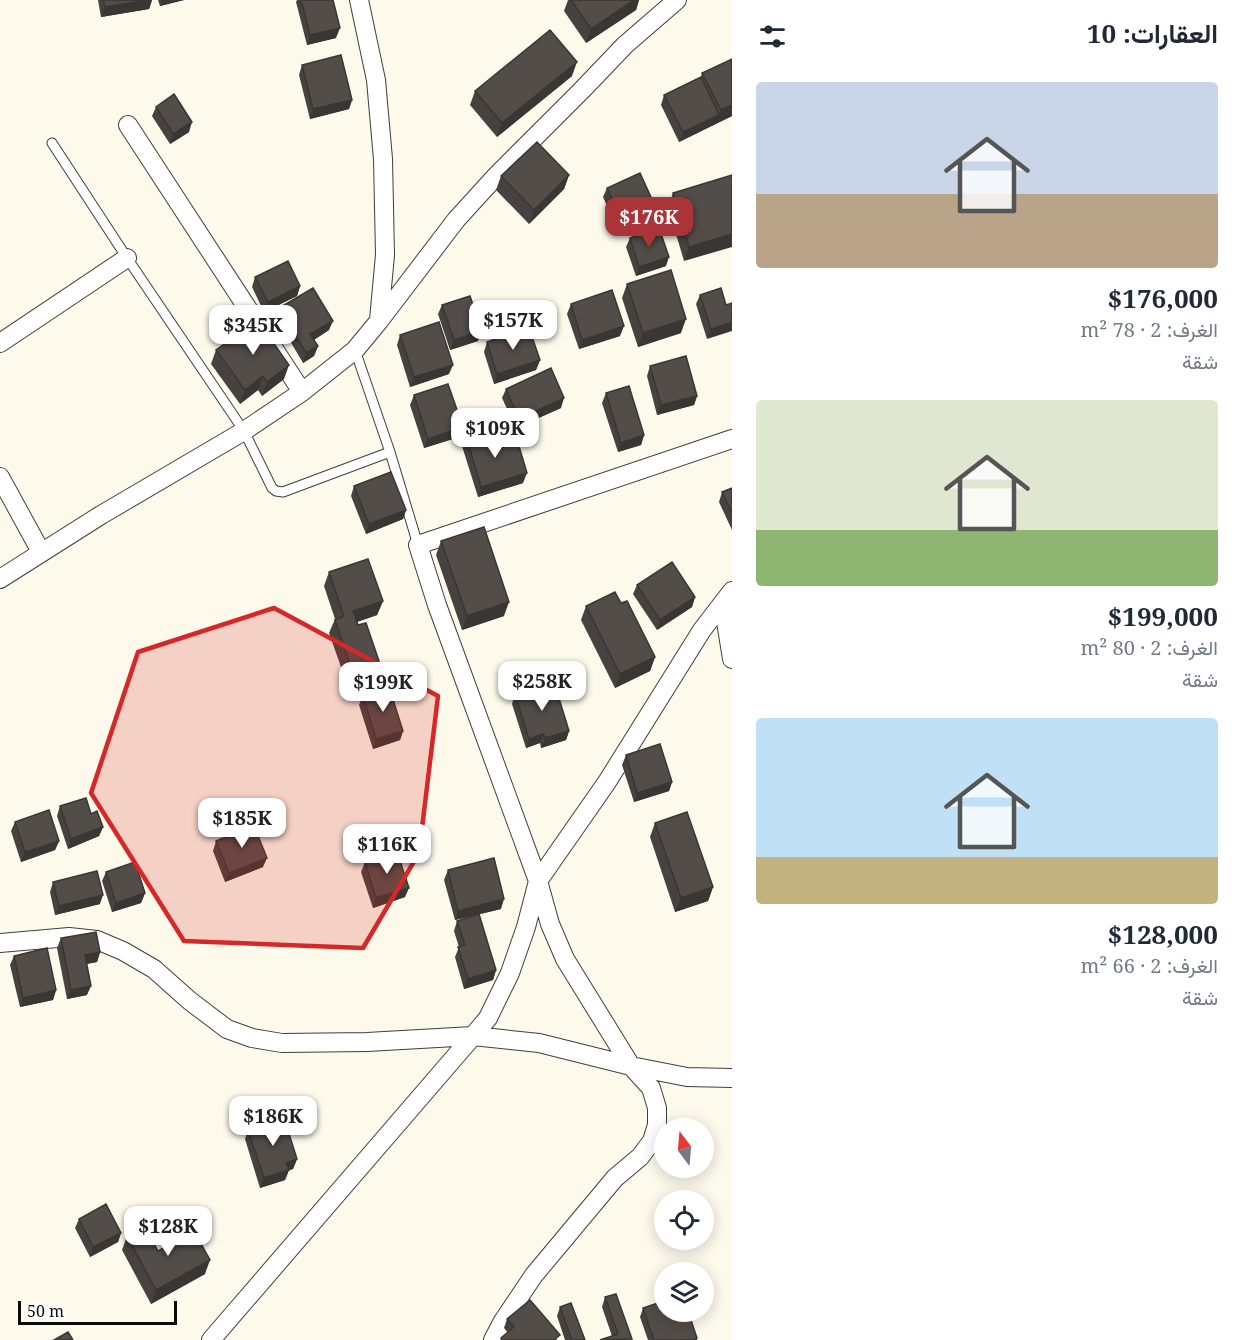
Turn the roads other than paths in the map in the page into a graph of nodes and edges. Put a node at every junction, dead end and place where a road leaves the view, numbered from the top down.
1 (359, 0) edge
2 (677, 0) edge
3 (128, 125) dead end
4 (52, 143) dead end
5 (127, 258) junction
6 (379, 321) junction
7 (0, 344) edge
8 (355, 350) junction
9 (302, 392) junction
10 (244, 431) junction
11 (732, 439) edge
12 (390, 452) junction
13 (0, 477) edge
14 (418, 545) junction
15 (41, 552) junction
16 (0, 579) edge
17 (727, 597) edge
18 (732, 659) edge
19 (538, 881) junction
20 (0, 943) edge
21 (473, 1036) junction
22 (631, 1066) junction
23 (732, 1078) edge
24 (211, 1340) edge
25 (494, 1340) edge

1 - 6 street
2 - 6 street
3 - 9 street
4 - 5 lane
5 - 7 street
5 - 10 lane
6 - 8 street
8 - 9 street
8 - 12 lane
9 - 10 street
10 - 12 lane
10 - 15 street
11 - 14 street
12 - 14 lane
13 - 15 street
14 - 19 street
15 - 16 street
17 - 18 street
17 - 19 street
19 - 21 street
19 - 22 street
20 - 21 street
21 - 22 street
21 - 24 street
22 - 23 street
22 - 25 street

